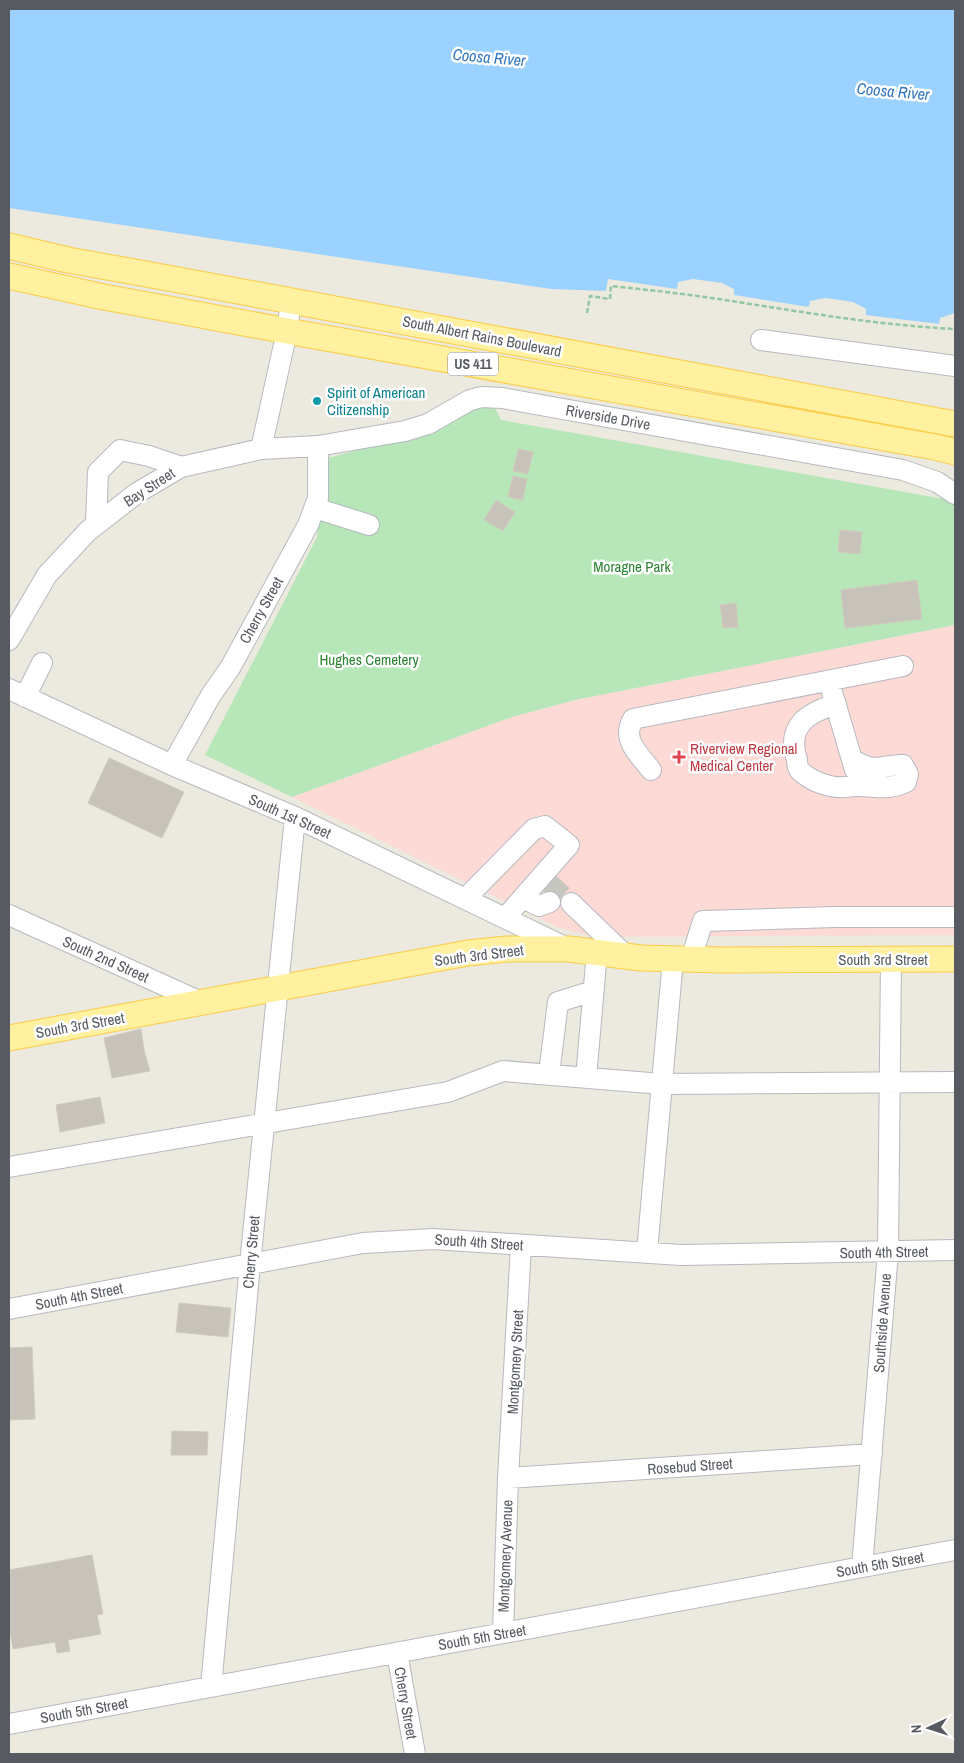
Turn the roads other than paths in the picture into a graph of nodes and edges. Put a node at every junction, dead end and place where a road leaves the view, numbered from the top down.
1 (9, 246) edge
2 (9, 276) edge
3 (291, 301) junction
4 (287, 331) junction
5 (761, 340) dead end
6 (955, 366) edge
7 (955, 424) edge
8 (318, 446) junction
9 (261, 449) junction
10 (955, 452) edge
11 (181, 467) junction
12 (955, 494) edge
13 (315, 508) junction
14 (96, 524) junction
15 (369, 525) dead end
16 (9, 640) edge
17 (42, 663) dead end
18 (903, 666) dead end
19 (829, 681) junction
20 (17, 693) edge
21 (836, 704) junction
22 (852, 759) junction
23 (172, 765) junction
24 (652, 770) dead end
25 (859, 785) junction
26 (295, 817) junction
27 (546, 887) junction
28 (523, 898) junction
29 (465, 899) junction
30 (570, 903) tunnel mouth
31 (9, 915) edge
32 (955, 916) edge
33 (505, 918) junction
34 (569, 949) junction
35 (597, 952) junction
36 (626, 956) junction
37 (682, 959) junction
38 (891, 959) junction
39 (955, 959) edge
40 (276, 990) junction
41 (593, 991) junction
42 (203, 1003) junction
43 (9, 1038) edge
44 (548, 1074) junction
45 (586, 1078) junction
46 (890, 1082) junction
47 (955, 1082) edge
48 (662, 1084) junction
49 (264, 1123) junction
50 (9, 1166) edge
51 (521, 1245) junction
52 (955, 1250) edge
53 (647, 1252) junction
54 (888, 1252) junction
55 (250, 1264) junction
56 (9, 1309) edge
57 (872, 1454) junction
58 (508, 1478) junction
59 (955, 1550) edge
60 (862, 1568) junction
61 (503, 1634) junction
62 (397, 1653) junction
63 (211, 1687) junction
64 (9, 1724) edge
65 (415, 1754) edge

1 - 3 main road, South Albert Rains Boulevard / US 411
2 - 4 main road, South Albert Rains Boulevard / US 411
3 - 4 street
3 - 7 main road, South Albert Rains Boulevard / US 411
4 - 9 street
4 - 10 main road, South Albert Rains Boulevard / US 411
5 - 6 street
8 - 9 street, Riverside Drive
8 - 12 street, Riverside Drive
8 - 13 street, Cherry Street
9 - 11 street, Bay Street
11 - 14 street, Bay Street
11 - 14 street
13 - 15 street
13 - 23 street, Cherry Street
14 - 16 street, Bay Street
17 - 20 street
18 - 19 street
19 - 21 street
19 - 24 street
20 - 23 street, South 1st Street
21 - 22 street
21 - 25 street
22 - 25 street
22 - 25 street
23 - 26 street, South 1st Street
26 - 29 street, South 1st Street
26 - 40 street, Cherry Street
27 - 28 street
27 - 28 street
27 - 29 street
28 - 33 street
29 - 33 street, South 1st Street
30 - 36 street
31 - 42 street, South 2nd Street
32 - 37 street
33 - 34 street, South 1st Street
34 - 35 main road, South 3rd Street
34 - 40 main road, South 3rd Street
35 - 36 main road, South 3rd Street
35 - 41 street
36 - 37 main road, South 3rd Street
37 - 38 main road, South 3rd Street
37 - 48 street
38 - 39 main road, South 3rd Street
38 - 46 street, Southside Avenue
40 - 42 main road, South 3rd Street
40 - 49 street, Cherry Street
41 - 44 street
41 - 45 street
42 - 43 main road, South 3rd Street
44 - 45 street
44 - 49 street
45 - 48 street
46 - 47 street
46 - 48 street
46 - 54 street, Southside Avenue
48 - 53 street
49 - 50 street
49 - 55 street, Cherry Street
51 - 53 street, South 4th Street
51 - 55 street, South 4th Street
51 - 58 street, Montgomery Street
52 - 54 street, South 4th Street
53 - 54 street, South 4th Street
54 - 57 street, Southside Avenue
55 - 56 street, South 4th Street
55 - 63 street, Cherry Street
57 - 58 street, Rosebud Street
57 - 60 street, Southside Avenue
58 - 61 street, Montgomery Avenue
59 - 60 street, South 5th Street
60 - 61 street, South 5th Street
61 - 62 street, South 5th Street
62 - 63 street, South 5th Street
62 - 65 street, Cherry Street
63 - 64 street, South 5th Street

